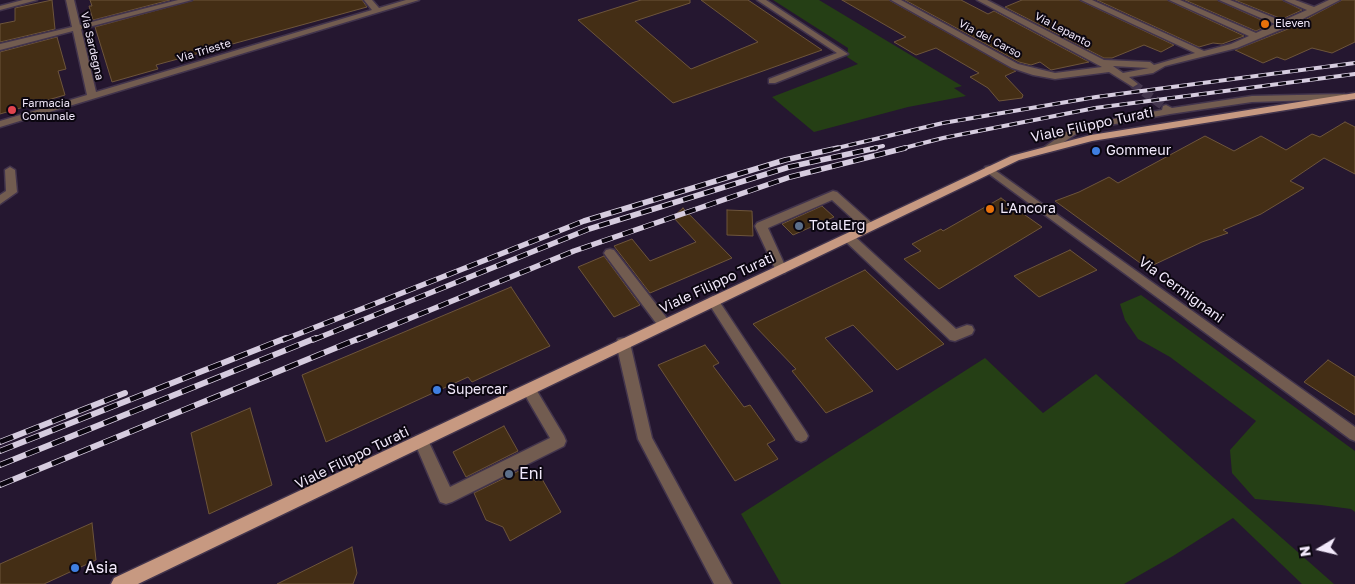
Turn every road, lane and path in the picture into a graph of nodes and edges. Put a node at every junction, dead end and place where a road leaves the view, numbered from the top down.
1 (33, 0) edge
2 (70, 0) edge
3 (188, 0) edge
4 (368, 0) edge
5 (415, 0) edge
6 (761, 0) edge
7 (895, 0) edge
8 (980, 0) edge
9 (1085, 0) edge
10 (1173, 0) edge
11 (1223, 0) edge
12 (1288, 0) edge
13 (1336, 0) edge
14 (0, 8) edge
15 (1315, 10) junction
16 (377, 11) junction
17 (1284, 25) junction
18 (76, 28) junction
19 (1258, 36) junction
20 (0, 47) edge
21 (1204, 54) junction
22 (1102, 63) junction
23 (1162, 64) junction
24 (1111, 70) junction
25 (1121, 76) junction
26 (772, 81) dead end
27 (1132, 84) tunnel mouth
28 (92, 97) junction
29 (1350, 97) edge
30 (0, 124) edge
31 (1048, 148) junction
32 (989, 169) junction
33 (10, 170) dead end
34 (0, 200) edge
35 (869, 228) junction
36 (848, 237) junction
37 (610, 253) dead end
38 (781, 270) junction
39 (713, 301) junction
40 (664, 324) junction
41 (967, 330) dead end
42 (623, 343) junction
43 (529, 390) junction
44 (1355, 435) edge
45 (802, 436) dead end
46 (422, 441) junction
47 (120, 584) edge
48 (723, 584) edge

1 - 14 street
2 - 18 street, Via Sardegna
3 - 18 street
4 - 16 street
5 - 16 street, Via Trieste
6 - 26 street
7 - 24 street, Via del Carso
8 - 22 street, Via Lepanto
9 - 21 street
10 - 19 street
11 - 17 street
12 - 15 street
13 - 15 street
15 - 17 street
16 - 28 street, Via Trieste
17 - 19 street
18 - 20 street
18 - 28 street, Via Sardegna
19 - 21 street
21 - 23 street
22 - 23 street
22 - 24 street, Via Lepanto
23 - 25 street
24 - 25 street, Via Lepanto
25 - 27 street, Via Lepanto
28 - 30 street, Via Trieste
29 - 31 main road, Viale Filippo Turati
29 - 31 street
31 - 32 main road, Viale Filippo Turati
32 - 35 main road, Viale Filippo Turati
32 - 44 street, Via Cermignani
33 - 34 street
35 - 36 main road, Viale Filippo Turati
35 - 38 street
36 - 38 main road, Viale Filippo Turati
36 - 41 street
37 - 40 street
38 - 39 main road, Viale Filippo Turati
39 - 40 main road, Viale Filippo Turati
39 - 45 street
40 - 42 main road, Viale Filippo Turati
42 - 43 main road, Viale Filippo Turati
42 - 48 street
43 - 46 main road, Viale Filippo Turati
43 - 46 street
46 - 47 main road, Viale Filippo Turati

